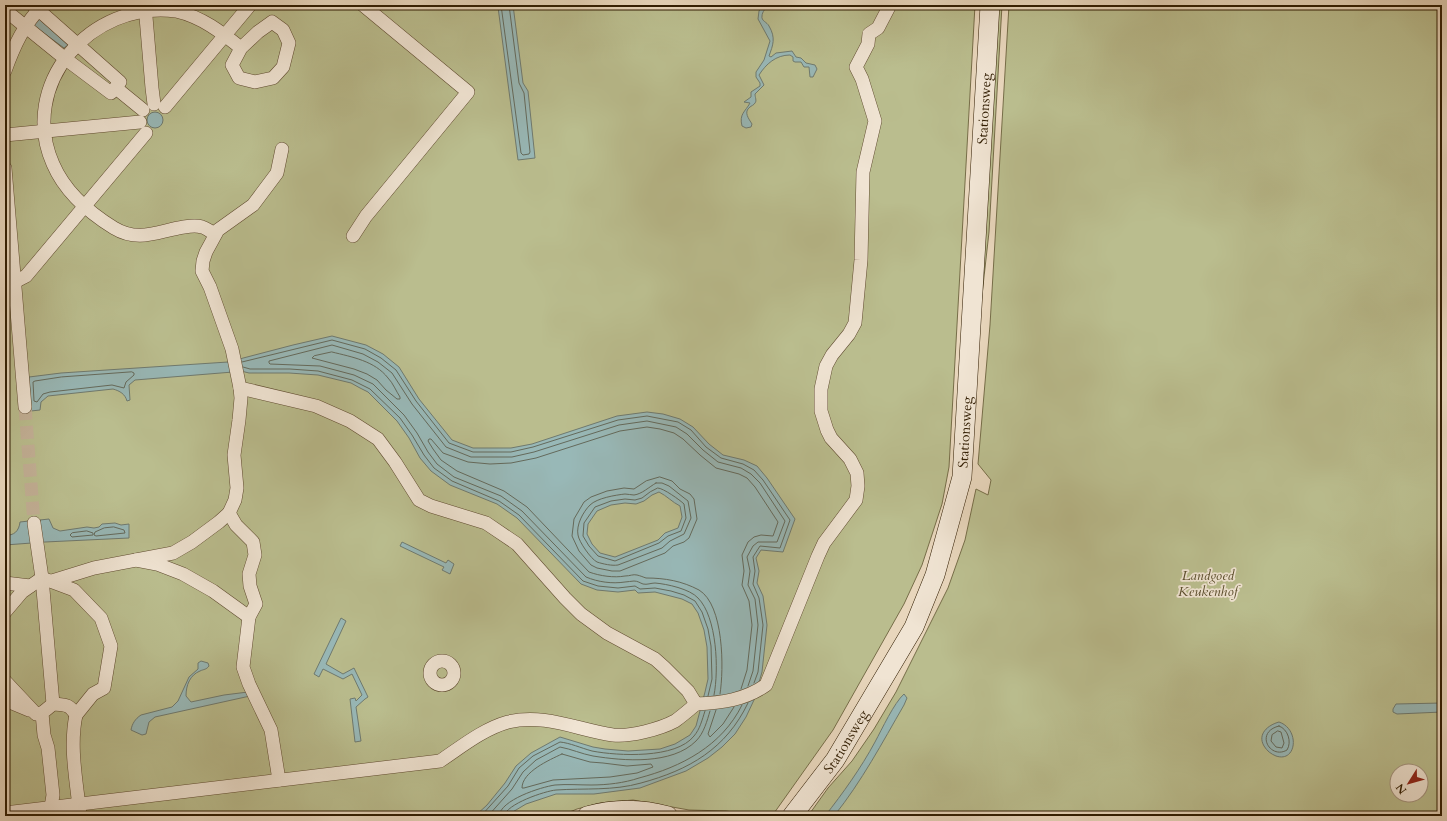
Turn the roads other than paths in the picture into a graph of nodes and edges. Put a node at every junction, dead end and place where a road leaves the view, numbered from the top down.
1 (250, 5) edge
2 (363, 5) edge
3 (890, 5) edge
4 (990, 5) edge
5 (38, 7) edge
6 (145, 7) edge
7 (5, 10) edge
8 (26, 26) junction
9 (225, 35) junction
10 (76, 42) junction
11 (241, 48) junction
12 (63, 57) junction
13 (5, 71) edge
14 (116, 88) junction
15 (149, 115) junction
16 (44, 131) junction
17 (5, 135) edge
18 (282, 149) dead end
19 (5, 168) edge
20 (83, 206) junction
21 (215, 234) junction
22 (353, 236) dead end
23 (10, 285) edge
24 (239, 386) junction
25 (25, 407) tunnel mouth
26 (229, 513) junction
27 (34, 523) tunnel mouth
28 (136, 560) junction
29 (47, 579) junction
30 (5, 583) edge
31 (30, 586) junction
32 (5, 612) edge
33 (250, 617) junction
34 (5, 681) edge
35 (5, 700) edge
36 (53, 704) junction
37 (698, 704) junction
38 (39, 713) junction
39 (76, 715) junction
40 (280, 780) junction
41 (80, 810) edge
42 (52, 812) edge
43 (5, 813) edge
44 (587, 816) edge
45 (668, 816) edge
46 (792, 816) edge

1 - 9 street
2 - 22 street
3 - 37 street
4 - 46 main road, Stationsweg
5 - 8 street
5 - 10 street
6 - 9 street
6 - 10 street
6 - 15 street
7 - 8 street
8 - 12 street
8 - 13 street
9 - 11 street
9 - 15 street
10 - 12 street
10 - 14 street
11 - 11 street
12 - 14 street
12 - 16 street
14 - 15 street
15 - 16 street
15 - 20 street
16 - 17 street
16 - 20 street
18 - 21 street
19 - 23 street
20 - 21 street
20 - 23 street
21 - 24 street
23 - 25 street
24 - 26 street
24 - 37 street
26 - 28 street
26 - 33 street
27 - 29 street
28 - 29 street
28 - 33 street
29 - 31 street
29 - 36 street
29 - 39 street
30 - 31 street
31 - 32 street
33 - 40 street
34 - 38 street
35 - 38 street
36 - 38 street
36 - 39 street
37 - 40 street
38 - 42 street
39 - 41 street
40 - 41 street
41 - 42 street
42 - 43 street
44 - 45 main road

